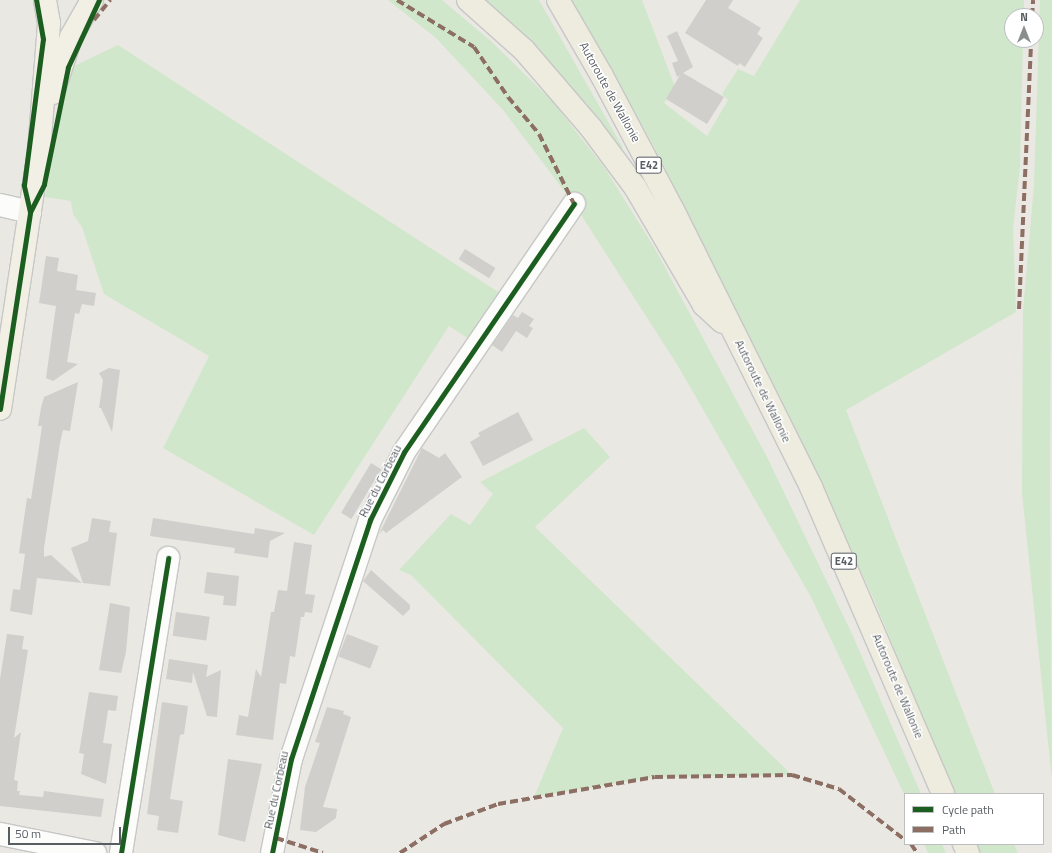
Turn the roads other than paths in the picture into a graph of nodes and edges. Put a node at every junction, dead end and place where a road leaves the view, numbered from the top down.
1 (45, 0) edge
2 (92, 0) edge
3 (468, 0) edge
4 (558, 0) edge
5 (39, 151) junction
6 (574, 204) dead end
7 (0, 205) edge
8 (30, 212) junction
9 (735, 333) junction
10 (0, 409) edge
11 (168, 558) dead end
12 (943, 793) edge
13 (0, 834) edge
14 (95, 853) edge
15 (121, 853) edge
16 (272, 853) edge

1 - 5 main road
2 - 5 main road
3 - 9 highway
4 - 9 highway, Autoroute de Wallonie / E42
5 - 8 main road
6 - 16 street, Rue du Corbeau
7 - 8 street
8 - 10 main road
9 - 12 highway, Autoroute de Wallonie / E42
11 - 15 street
13 - 14 street

